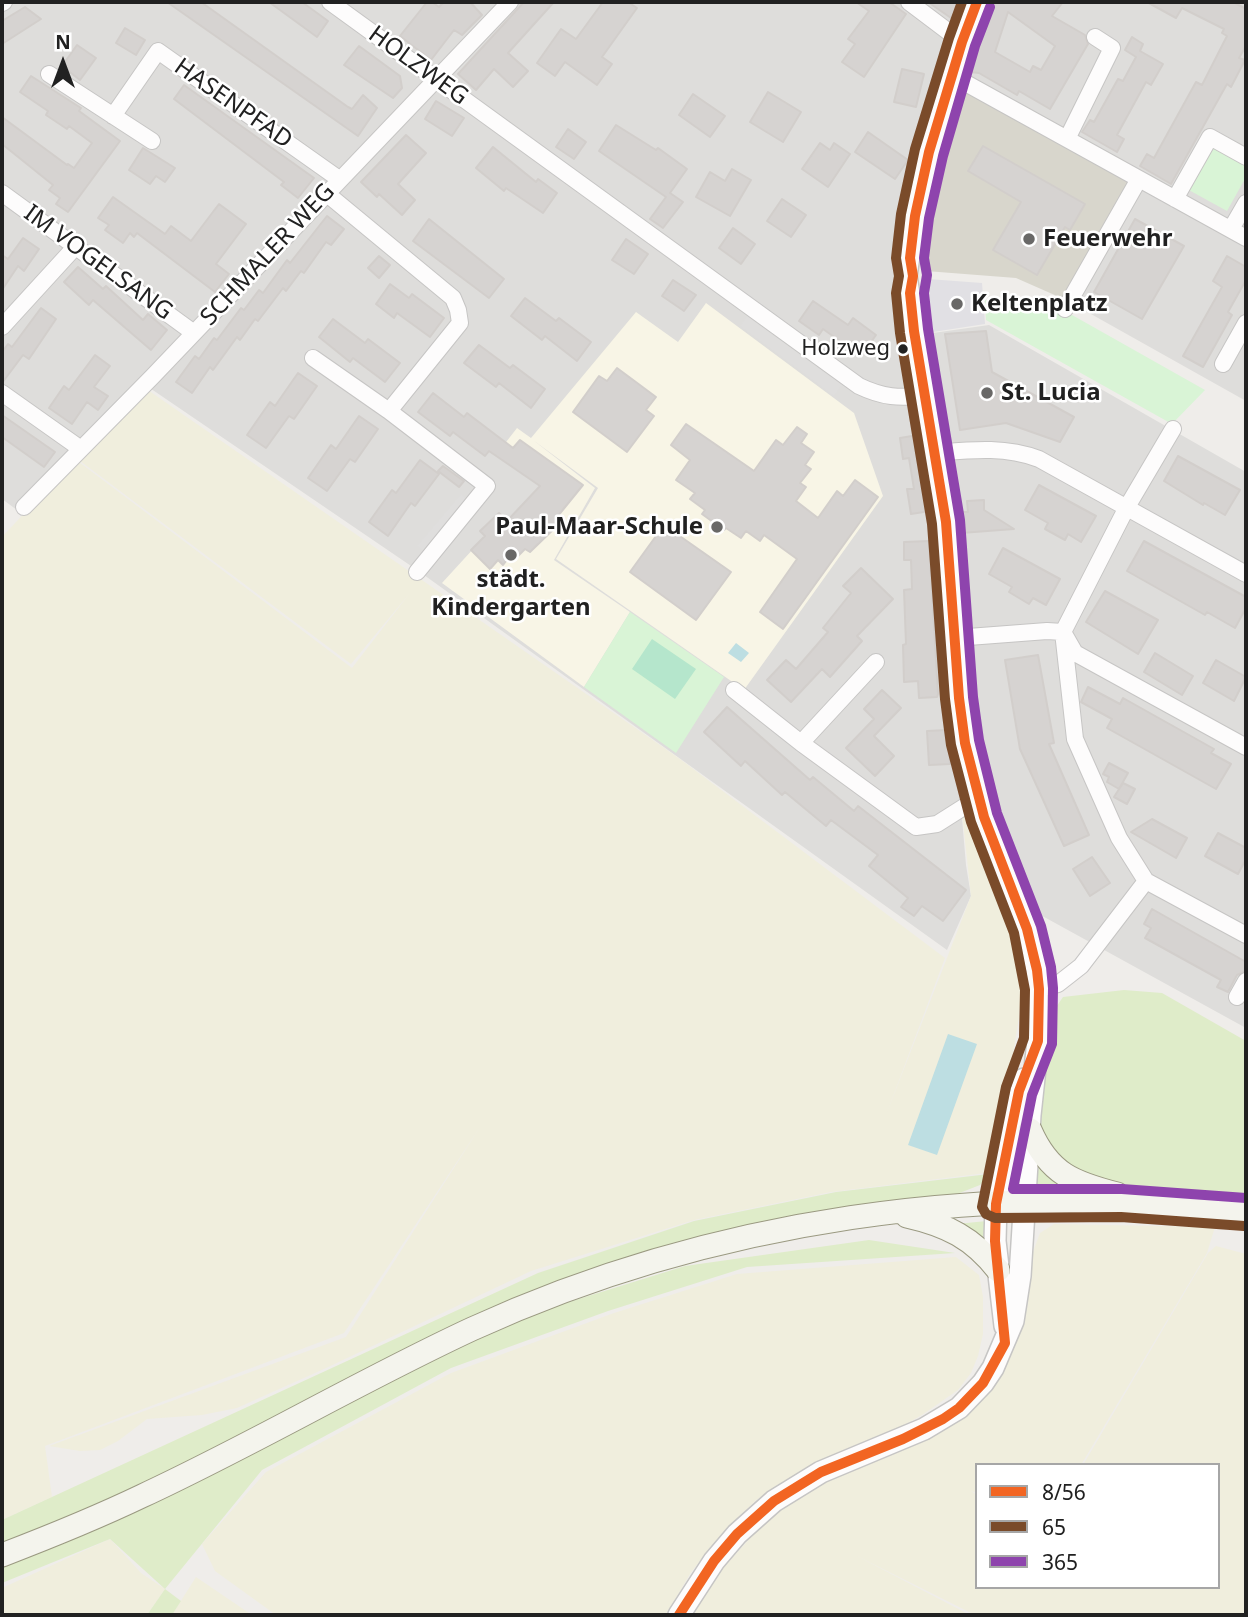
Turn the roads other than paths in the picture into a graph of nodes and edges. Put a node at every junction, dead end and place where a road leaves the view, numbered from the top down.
1 (330, 2) edge
2 (510, 2) edge
3 (909, 2) edge
4 (977, 2) edge
5 (1095, 37) dead end
6 (962, 42) junction
7 (49, 74) dead end
8 (953, 76) junction
9 (436, 79) junction
10 (113, 116) junction
11 (1067, 139) junction
12 (152, 141) dead end
13 (1246, 157) edge
14 (339, 179) junction
15 (1139, 179) junction
16 (2, 192) edge
17 (326, 193) junction
18 (1175, 198) junction
19 (1246, 203) edge
20 (1231, 229) junction
21 (1246, 238) edge
22 (76, 246) junction
23 (1065, 309) dead end
24 (1246, 323) edge
25 (2, 327) edge
26 (194, 333) junction
27 (313, 358) dead end
28 (1223, 364) dead end
29 (2, 393) edge
30 (925, 395) junction
31 (389, 411) junction
32 (1173, 429) dead end
33 (81, 449) junction
34 (935, 453) junction
35 (24, 507) dead end
36 (1127, 508) junction
37 (417, 572) dead end
38 (1246, 574) edge
39 (1063, 632) junction
40 (955, 638) junction
41 (876, 662) dead end
42 (734, 690) dead end
43 (801, 743) junction
44 (1246, 747) edge
45 (978, 798) junction
46 (1146, 881) junction
47 (1246, 935) edge
48 (1246, 981) edge
49 (1039, 989) junction
50 (1237, 997) dead end
51 (1038, 1041) junction
52 (1030, 1130) junction
53 (1023, 1203) junction
54 (996, 1204) junction
55 (1154, 1204) junction
56 (1246, 1212) edge
57 (894, 1213) junction
58 (998, 1270) junction
59 (1005, 1343) junction
60 (2, 1555) edge
61 (679, 1615) edge

1 - 9 street, HOLZWEG
2 - 9 street, SCHMALER WEG
3 - 6 street
4 - 6 street
5 - 11 street
6 - 8 street
7 - 10 street
8 - 11 street
8 - 30 street
9 - 14 street, SCHMALER WEG
9 - 30 street, HOLZWEG
10 - 12 street
10 - 14 street, HASENPFAD
11 - 15 street
13 - 18 street
14 - 17 street, SCHMALER WEG
15 - 18 street
15 - 23 street
16 - 22 street, IM VOGELSANG
17 - 26 street, SCHMALER WEG
17 - 31 street
18 - 20 street
19 - 20 street
20 - 21 street
22 - 25 street
22 - 26 street, IM VOGELSANG
24 - 28 street
26 - 33 street, SCHMALER WEG
27 - 31 street
29 - 33 street
30 - 34 street
31 - 37 street
32 - 36 street
33 - 35 street, SCHMALER WEG
34 - 36 street
34 - 40 street
36 - 38 street
36 - 39 street
39 - 40 street
39 - 44 street
39 - 46 street
40 - 45 street
41 - 43 street
42 - 43 street
43 - 45 street
45 - 49 street
46 - 47 street
46 - 49 street
48 - 50 street
49 - 51 street
51 - 52 street
51 - 54 street
52 - 53 street
52 - 55 main road
53 - 54 main road
53 - 55 main road
53 - 59 street
54 - 57 main road
54 - 58 street
55 - 56 main road
57 - 58 main road
57 - 60 main road
58 - 59 street
59 - 61 street

